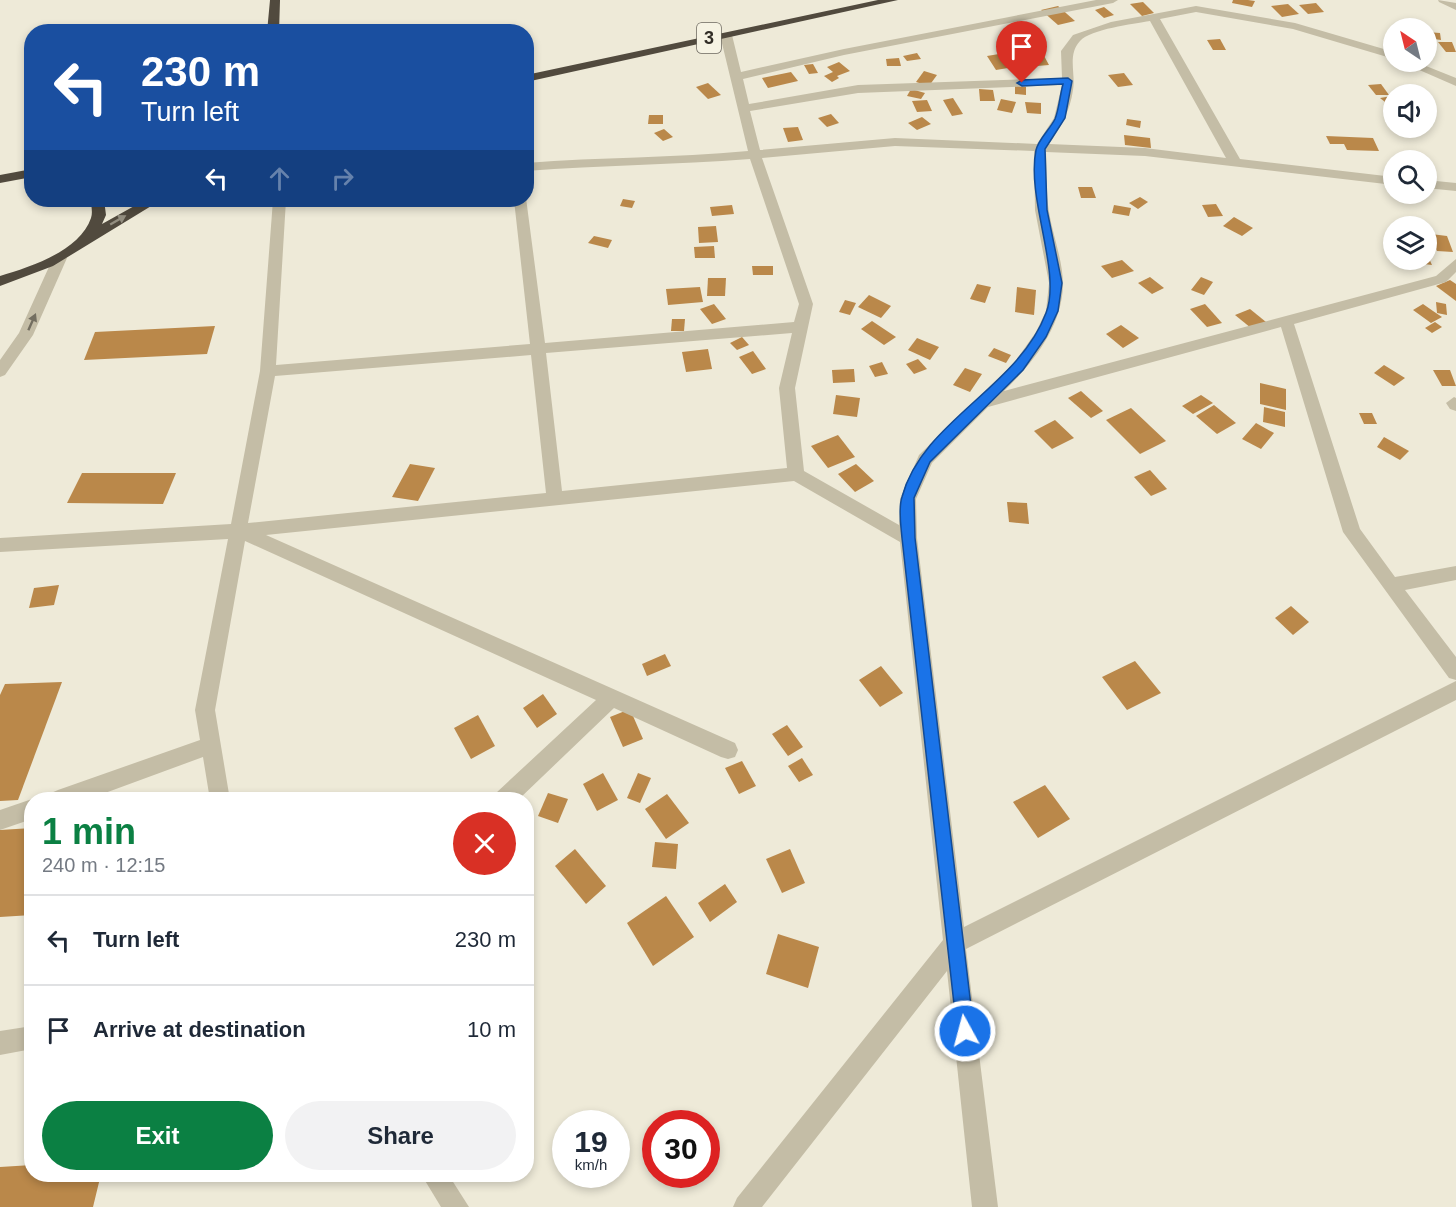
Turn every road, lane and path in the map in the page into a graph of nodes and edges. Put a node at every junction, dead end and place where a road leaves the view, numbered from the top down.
1 (274, 0) edge
2 (893, 0) edge
3 (1113, 0) edge
4 (1443, 0) edge
5 (1456, 7) edge
6 (1153, 16) junction
7 (273, 24) edge
8 (726, 34) junction
9 (1383, 53) edge
10 (1432, 72) edge
11 (534, 77) edge
12 (736, 77) junction
13 (1068, 81) junction
14 (1456, 82) edge
15 (744, 108) junction
16 (1041, 149) junction
17 (755, 155) junction
18 (1235, 162) junction
19 (534, 166) edge
20 (0, 172) edge
21 (24, 173) edge
22 (24, 174) edge
23 (0, 179) edge
24 (1383, 180) edge
25 (1437, 185) edge
26 (1456, 188) edge
27 (99, 207) edge
28 (142, 207) edge
29 (279, 207) edge
30 (522, 207) edge
31 (82, 241) junction
32 (60, 258) junction
33 (1456, 264) edge
34 (0, 280) edge
35 (1287, 321) junction
36 (801, 327) junction
37 (538, 349) junction
38 (0, 371) edge
39 (268, 371) junction
40 (983, 403) junction
41 (796, 474) junction
42 (555, 499) junction
43 (239, 531) junction
44 (908, 538) junction
45 (0, 545) edge
46 (1456, 573) edge
47 (1391, 585) junction
48 (1456, 672) edge
49 (1456, 690) edge
50 (611, 698) junction
51 (211, 745) junction
52 (728, 750) dead end
53 (80, 792) edge
54 (219, 792) edge
55 (511, 792) edge
56 (24, 812) edge
57 (0, 820) edge
58 (955, 943) junction
59 (24, 1038) edge
60 (0, 1043) edge
61 (439, 1182) edge
62 (456, 1207) edge
63 (746, 1207) edge
64 (985, 1207) edge

1 - 7 highway
2 - 8 highway, 3
3 - 12 street
4 - 5 street
6 - 9 street
6 - 13 street
6 - 18 street
8 - 11 highway, 3
8 - 12 street
10 - 14 street
12 - 15 street
13 - 15 street
13 - 16 street
15 - 17 street
16 - 17 street
16 - 18 street
16 - 40 street
17 - 19 street
17 - 36 street
18 - 24 street
20 - 21 highway
22 - 23 highway
25 - 26 street
27 - 31 highway
31 -> 28 highway
29 - 39 street
30 - 37 street
31 - 32 highway
32 - 34 highway
38 -> 32 street
33 - 35 street
35 - 40 street
35 - 47 street
36 - 37 street
36 - 41 street
37 - 39 street
37 - 42 street
39 - 43 street
40 - 44 street
41 - 42 street
41 - 44 street
42 - 43 street
43 - 45 street
43 - 50 street
43 - 51 street
44 - 58 street
46 - 47 street
47 - 48 street
49 - 58 street
50 - 52 street
50 - 55 street
51 - 53 street
51 - 54 street
56 - 57 street
58 - 63 street
58 - 64 street
59 - 60 street
61 - 62 street

